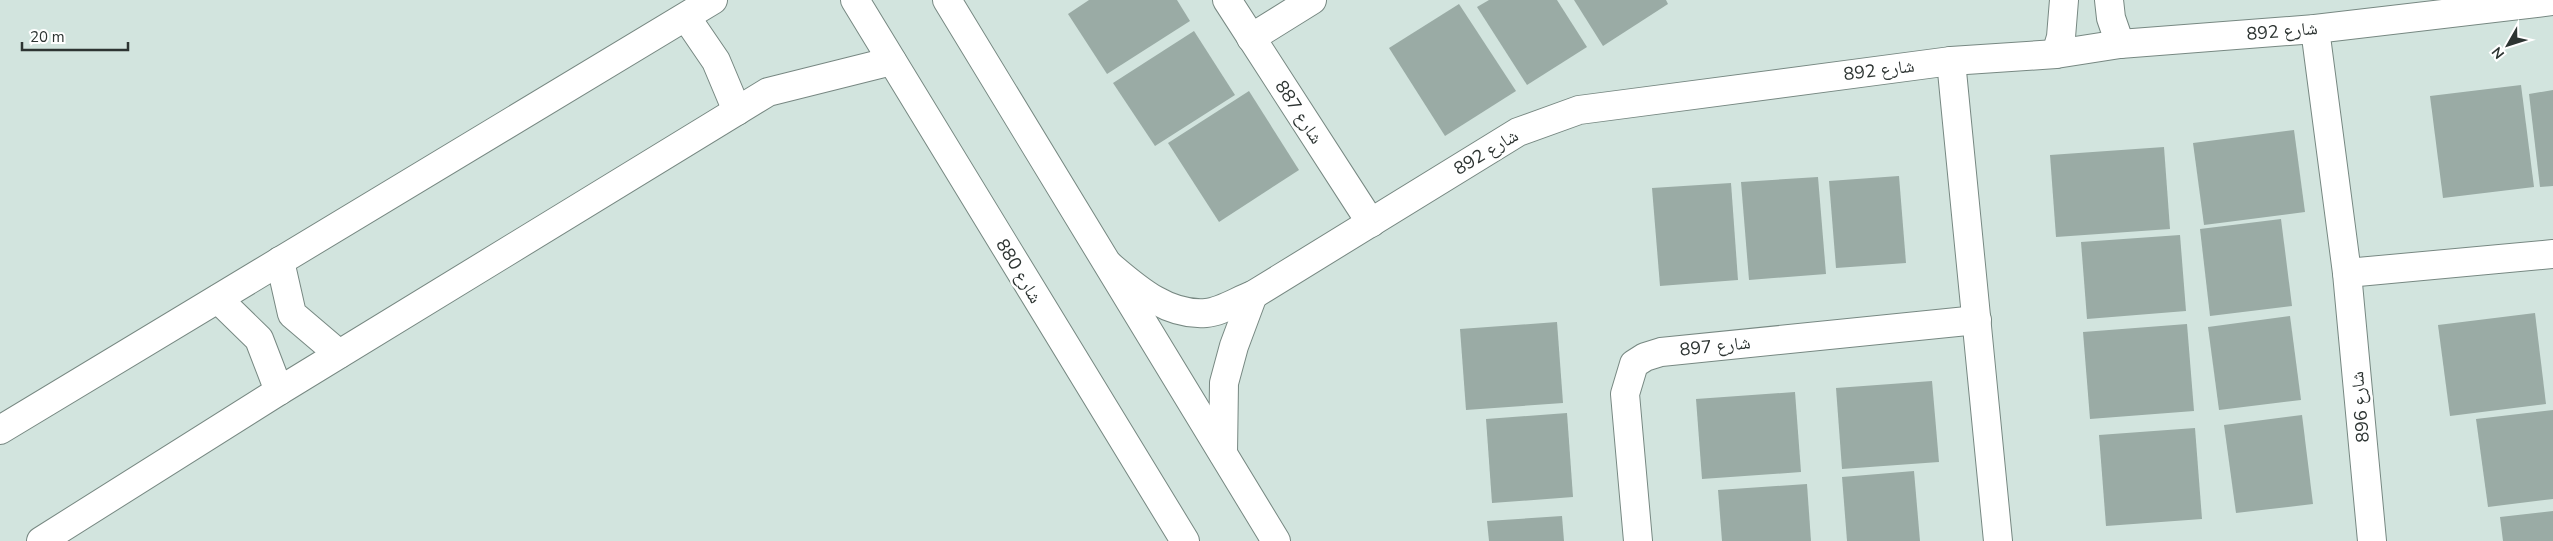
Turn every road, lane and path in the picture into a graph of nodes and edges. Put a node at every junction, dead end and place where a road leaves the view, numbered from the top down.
1 (713, 0) edge
2 (855, 0) edge
3 (947, 0) edge
4 (1227, 0) edge
5 (1312, 0) edge
6 (2064, 0) edge
7 (2109, 0) edge
8 (2553, 1) edge
9 (686, 17) junction
10 (2315, 29) junction
11 (1251, 38) junction
12 (2120, 44) junction
13 (2056, 54) junction
14 (892, 61) junction
15 (1952, 61) junction
16 (737, 111) junction
17 (1371, 223) junction
18 (2553, 254) edge
19 (280, 261) junction
20 (1109, 265) junction
21 (2347, 273) junction
22 (1253, 295) junction
23 (218, 299) junction
24 (1977, 320) junction
25 (340, 354) junction
26 (279, 391) junction
27 (0, 430) edge
28 (1223, 454) junction
29 (41, 541) edge
30 (1184, 541) edge
31 (1276, 541) edge
32 (1638, 541) edge
33 (1998, 541) edge
34 (2372, 541) edge

1 - 9 street
2 - 14 street, شارع 880
3 - 20 street
4 - 11 street, شارع 887
5 - 11 street
6 - 13 street
7 - 12 street
8 - 10 street, شارع 892
9 - 16 street
9 - 19 street
10 - 12 street, شارع 892
10 - 21 street, شارع 896
11 - 17 street, شارع 887
12 - 13 street, شارع 892
13 - 15 street, شارع 892
14 - 16 street
14 - 30 street, شارع 880
15 - 17 street, شارع 892
15 - 24 street
16 - 25 street
17 - 22 street, شارع 892
18 - 21 street
19 - 23 street
19 - 25 street
20 - 22 street, شارع 892
20 - 28 street
21 - 34 street, شارع 896
22 - 28 street
23 - 26 street
23 - 27 street
24 - 32 street, شارع 897
24 - 33 street
25 - 26 street
26 - 29 street
28 - 31 street

